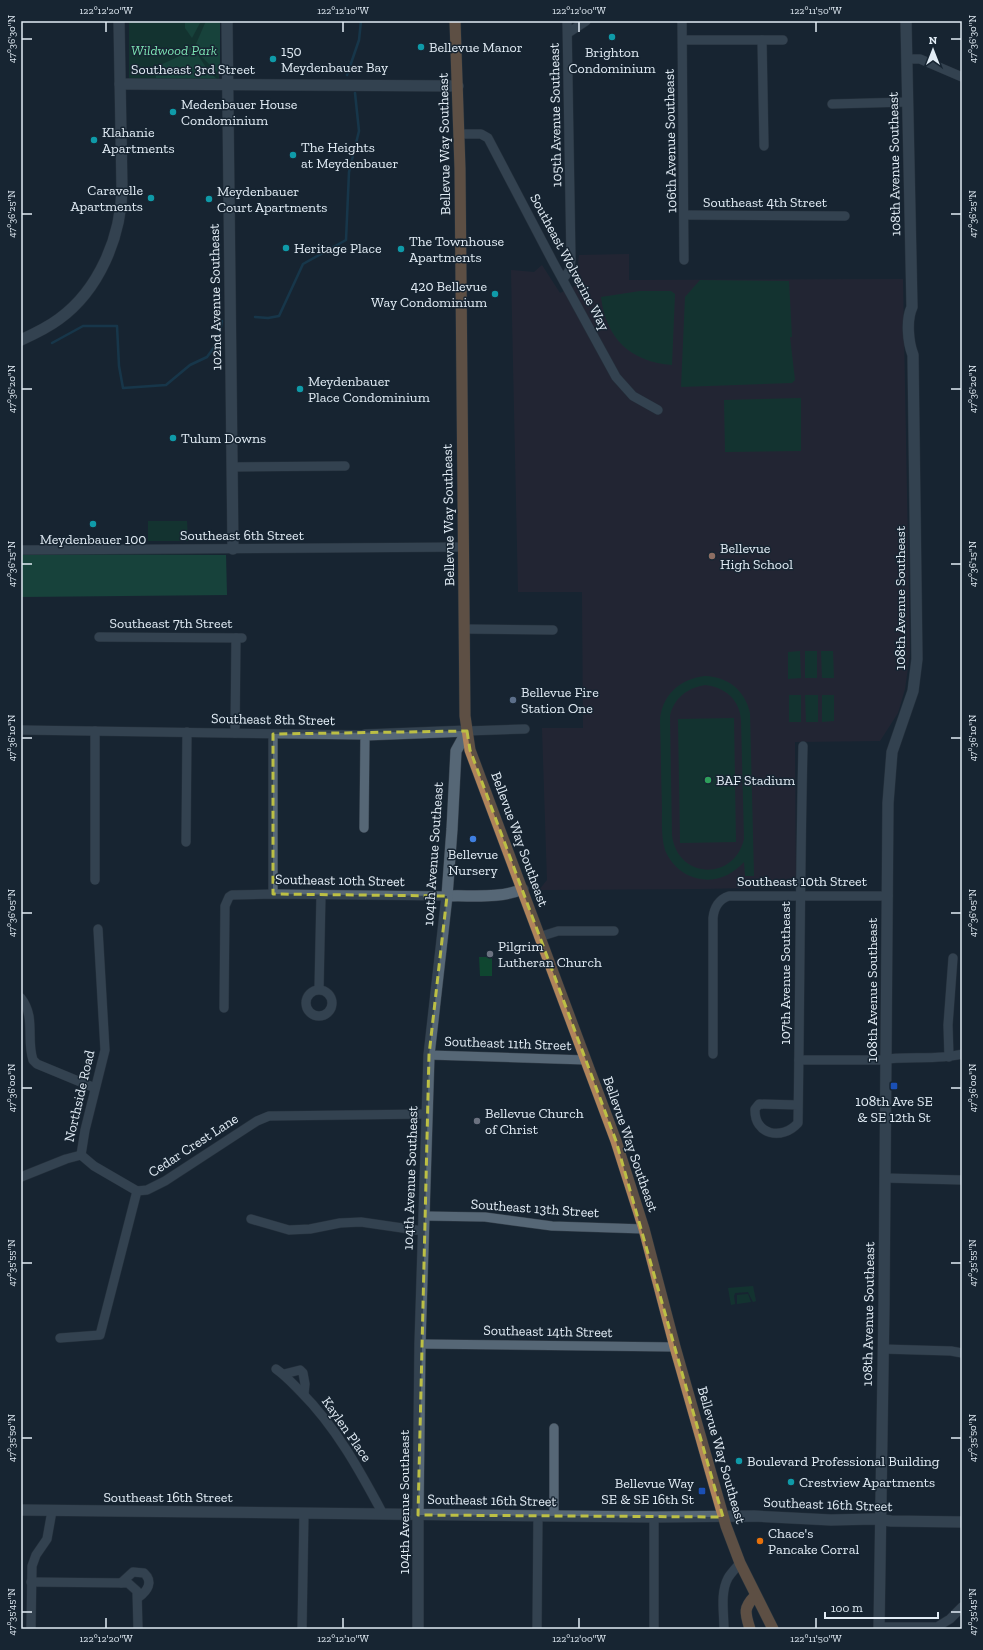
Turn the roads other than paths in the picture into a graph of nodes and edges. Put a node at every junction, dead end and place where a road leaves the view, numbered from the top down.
1 (119, 21) edge
2 (227, 21) edge
3 (455, 21) edge
4 (568, 21) edge
5 (586, 21) edge
6 (682, 21) edge
7 (906, 21) edge
8 (568, 33) junction
9 (682, 40) junction
10 (762, 40) junction
11 (783, 40) dead end
12 (907, 59) junction
13 (962, 77) edge
14 (120, 84) junction
15 (227, 84) junction
16 (458, 86) junction
17 (908, 102) junction
18 (832, 104) dead end
19 (459, 134) junction
20 (764, 146) dead end
21 (684, 216) junction
22 (845, 216) dead end
23 (684, 260) dead end
24 (563, 279) junction
25 (21, 340) edge
26 (658, 410) dead end
27 (345, 466) dead end
28 (232, 467) junction
29 (464, 547) junction
30 (233, 548) junction
31 (21, 550) edge
32 (464, 629) junction
33 (553, 630) dead end
34 (99, 637) dead end
35 (525, 729) dead end
36 (21, 730) edge
37 (95, 731) junction
38 (467, 731) junction
39 (187, 732) junction
40 (235, 733) junction
41 (273, 734) junction
42 (365, 735) junction
43 (803, 746) dead end
44 (364, 828) dead end
45 (186, 842) dead end
46 (95, 880) dead end
47 (523, 890) junction
48 (273, 894) junction
49 (321, 895) junction
50 (800, 895) junction
51 (447, 896) junction
52 (888, 896) junction
53 (98, 929) dead end
54 (614, 930) dead end
55 (539, 937) junction
56 (953, 958) dead end
57 (319, 989) dead end
58 (21, 998) edge
59 (224, 1008) dead end
60 (713, 1054) dead end
61 (962, 1054) edge
62 (429, 1055) junction
63 (949, 1057) junction
64 (887, 1059) junction
65 (586, 1060) junction
66 (799, 1060) junction
67 (96, 1088) junction
68 (798, 1105) junction
69 (427, 1114) junction
70 (81, 1155) junction
71 (21, 1177) edge
72 (885, 1178) junction
73 (962, 1180) edge
74 (137, 1191) junction
75 (424, 1216) junction
76 (251, 1219) dead end
77 (644, 1229) junction
78 (423, 1231) junction
79 (60, 1338) dead end
80 (420, 1344) junction
81 (675, 1347) junction
82 (883, 1349) junction
83 (962, 1354) edge
84 (304, 1394) junction
85 (554, 1428) dead end
86 (21, 1510) edge
87 (52, 1511) junction
88 (304, 1513) junction
89 (383, 1514) junction
90 (418, 1514) junction
91 (538, 1516) junction
92 (554, 1516) junction
93 (654, 1517) junction
94 (724, 1517) junction
95 (880, 1520) junction
96 (962, 1522) edge
97 (740, 1563) junction
98 (31, 1582) junction
99 (121, 1583) junction
100 (756, 1596) junction
101 (139, 1597) junction
102 (962, 1607) edge
103 (942, 1627) edge
104 (879, 1628) edge
105 (31, 1629) edge
106 (138, 1629) edge
107 (302, 1629) edge
108 (418, 1629) edge
109 (537, 1629) edge
110 (654, 1629) edge
111 (724, 1629) edge
112 (750, 1629) edge
113 (773, 1629) edge

1 - 14 street
2 - 15 street, 102nd Avenue Southeast
3 - 16 main road, Bellevue Way Southeast
4 - 8 street, 105th Avenue Southeast
5 - 8 street
6 - 9 street, 106th Avenue Southeast
7 - 12 street, 108th Avenue Southeast
8 - 24 street, 105th Avenue Southeast
9 - 10 street
9 - 21 street, 106th Avenue Southeast
10 - 11 street
10 - 20 street
12 - 13 street
12 - 17 street, 108th Avenue Southeast
14 - 15 street, Southeast 3rd Street
14 - 25 street
15 - 16 street, Southeast 3rd Street
15 - 28 street, 102nd Avenue Southeast
16 - 19 main road, Bellevue Way Southeast
17 - 18 street
17 - 52 street, 108th Avenue Southeast
19 - 24 street, Southeast Wolverine Way
19 - 29 main road, Bellevue Way Southeast
21 - 22 street, Southeast 4th Street
21 - 23 street, 106th Avenue Southeast
24 - 26 street, Southeast Wolverine Way
27 - 28 street
28 - 30 street, 102nd Avenue Southeast
29 - 30 street, Southeast 6th Street
29 - 32 main road, Bellevue Way Southeast
30 - 31 street, Southeast 6th Street
32 - 33 street
32 - 38 main road, Bellevue Way Southeast
34 - 40 street, Southeast 7th Street
35 - 38 street, Southeast 8th Street
36 - 37 street, Southeast 8th Street
37 - 39 street, Southeast 8th Street
37 - 46 street
38 - 42 street, Southeast 8th Street
38 - 47 main road, Bellevue Way Southeast
38 - 51 street, 104th Avenue Southeast
39 - 40 street, Southeast 8th Street
39 - 45 street
40 - 41 street, Southeast 8th Street
41 - 42 street, Southeast 8th Street
41 - 48 street
42 - 44 street
43 - 50 street, 107th Avenue Southeast
47 - 51 street, Southeast 10th Street
47 - 55 main road, Bellevue Way Southeast
48 - 49 street, Southeast 10th Street
48 - 59 street, Southeast 10th Street
49 - 51 street, Southeast 10th Street
49 - 57 street
50 - 52 street, Southeast 10th Street
50 - 60 street, Southeast 10th Street
50 - 66 street, 107th Avenue Southeast
51 - 62 street, 104th Avenue Southeast
52 - 64 street, 108th Avenue Southeast
53 - 67 street, Northside Road
54 - 55 street
55 - 65 main road, Bellevue Way Southeast
56 - 63 street
58 - 67 street
61 - 63 street
62 - 65 street, Southeast 11th Street
62 - 69 street, 104th Avenue Southeast
63 - 64 street
64 - 66 street
64 - 72 street, 108th Avenue Southeast
65 - 77 main road, Bellevue Way Southeast
66 - 68 street, 107th Avenue Southeast
67 - 70 street, Northside Road
68 - 68 street, 107th Avenue Southeast
69 - 74 street, Cedar Crest Lane
69 - 75 street, 104th Avenue Southeast
70 - 71 street
70 - 74 street, Northside Road
72 - 73 street
72 - 82 street, 108th Avenue Southeast
74 - 79 street, Cedar Crest Lane
75 - 77 street, Southeast 13th Street
75 - 78 street, 104th Avenue Southeast
76 - 78 street
77 - 81 main road, Bellevue Way Southeast
78 - 80 street, 104th Avenue Southeast
80 - 81 street, Southeast 14th Street
80 - 90 street, 104th Avenue Southeast
81 - 94 main road, Bellevue Way Southeast
82 - 83 street
82 - 95 street, 108th Avenue Southeast
84 - 84 street, Kaylen Place
84 - 89 street, Kaylen Place
85 - 92 street
86 - 87 street, Southeast 16th Street
87 - 88 street, Southeast 16th Street
87 - 98 street
88 - 89 street, Southeast 16th Street
88 - 107 street
89 - 90 street, Southeast 16th Street
90 - 91 street, Southeast 16th Street
90 - 108 street, 104th Avenue Southeast
91 - 92 street, Southeast 16th Street
91 - 109 street
92 - 93 street, Southeast 16th Street
93 - 94 street, Southeast 16th Street
93 - 110 street
94 - 95 street, Southeast 16th Street
94 - 97 main road, Bellevue Way Southeast
95 - 96 street, Southeast 16th Street
95 - 104 street, 108th Avenue Southeast
97 - 100 main road, Bellevue Way Southeast
97 - 111 street
98 - 99 street
98 - 105 street
99 - 101 street
99 - 101 street
100 - 112 main road
100 - 113 main road, Bellevue Way Southeast
101 - 106 street
102 - 103 street
103 - 104 street

